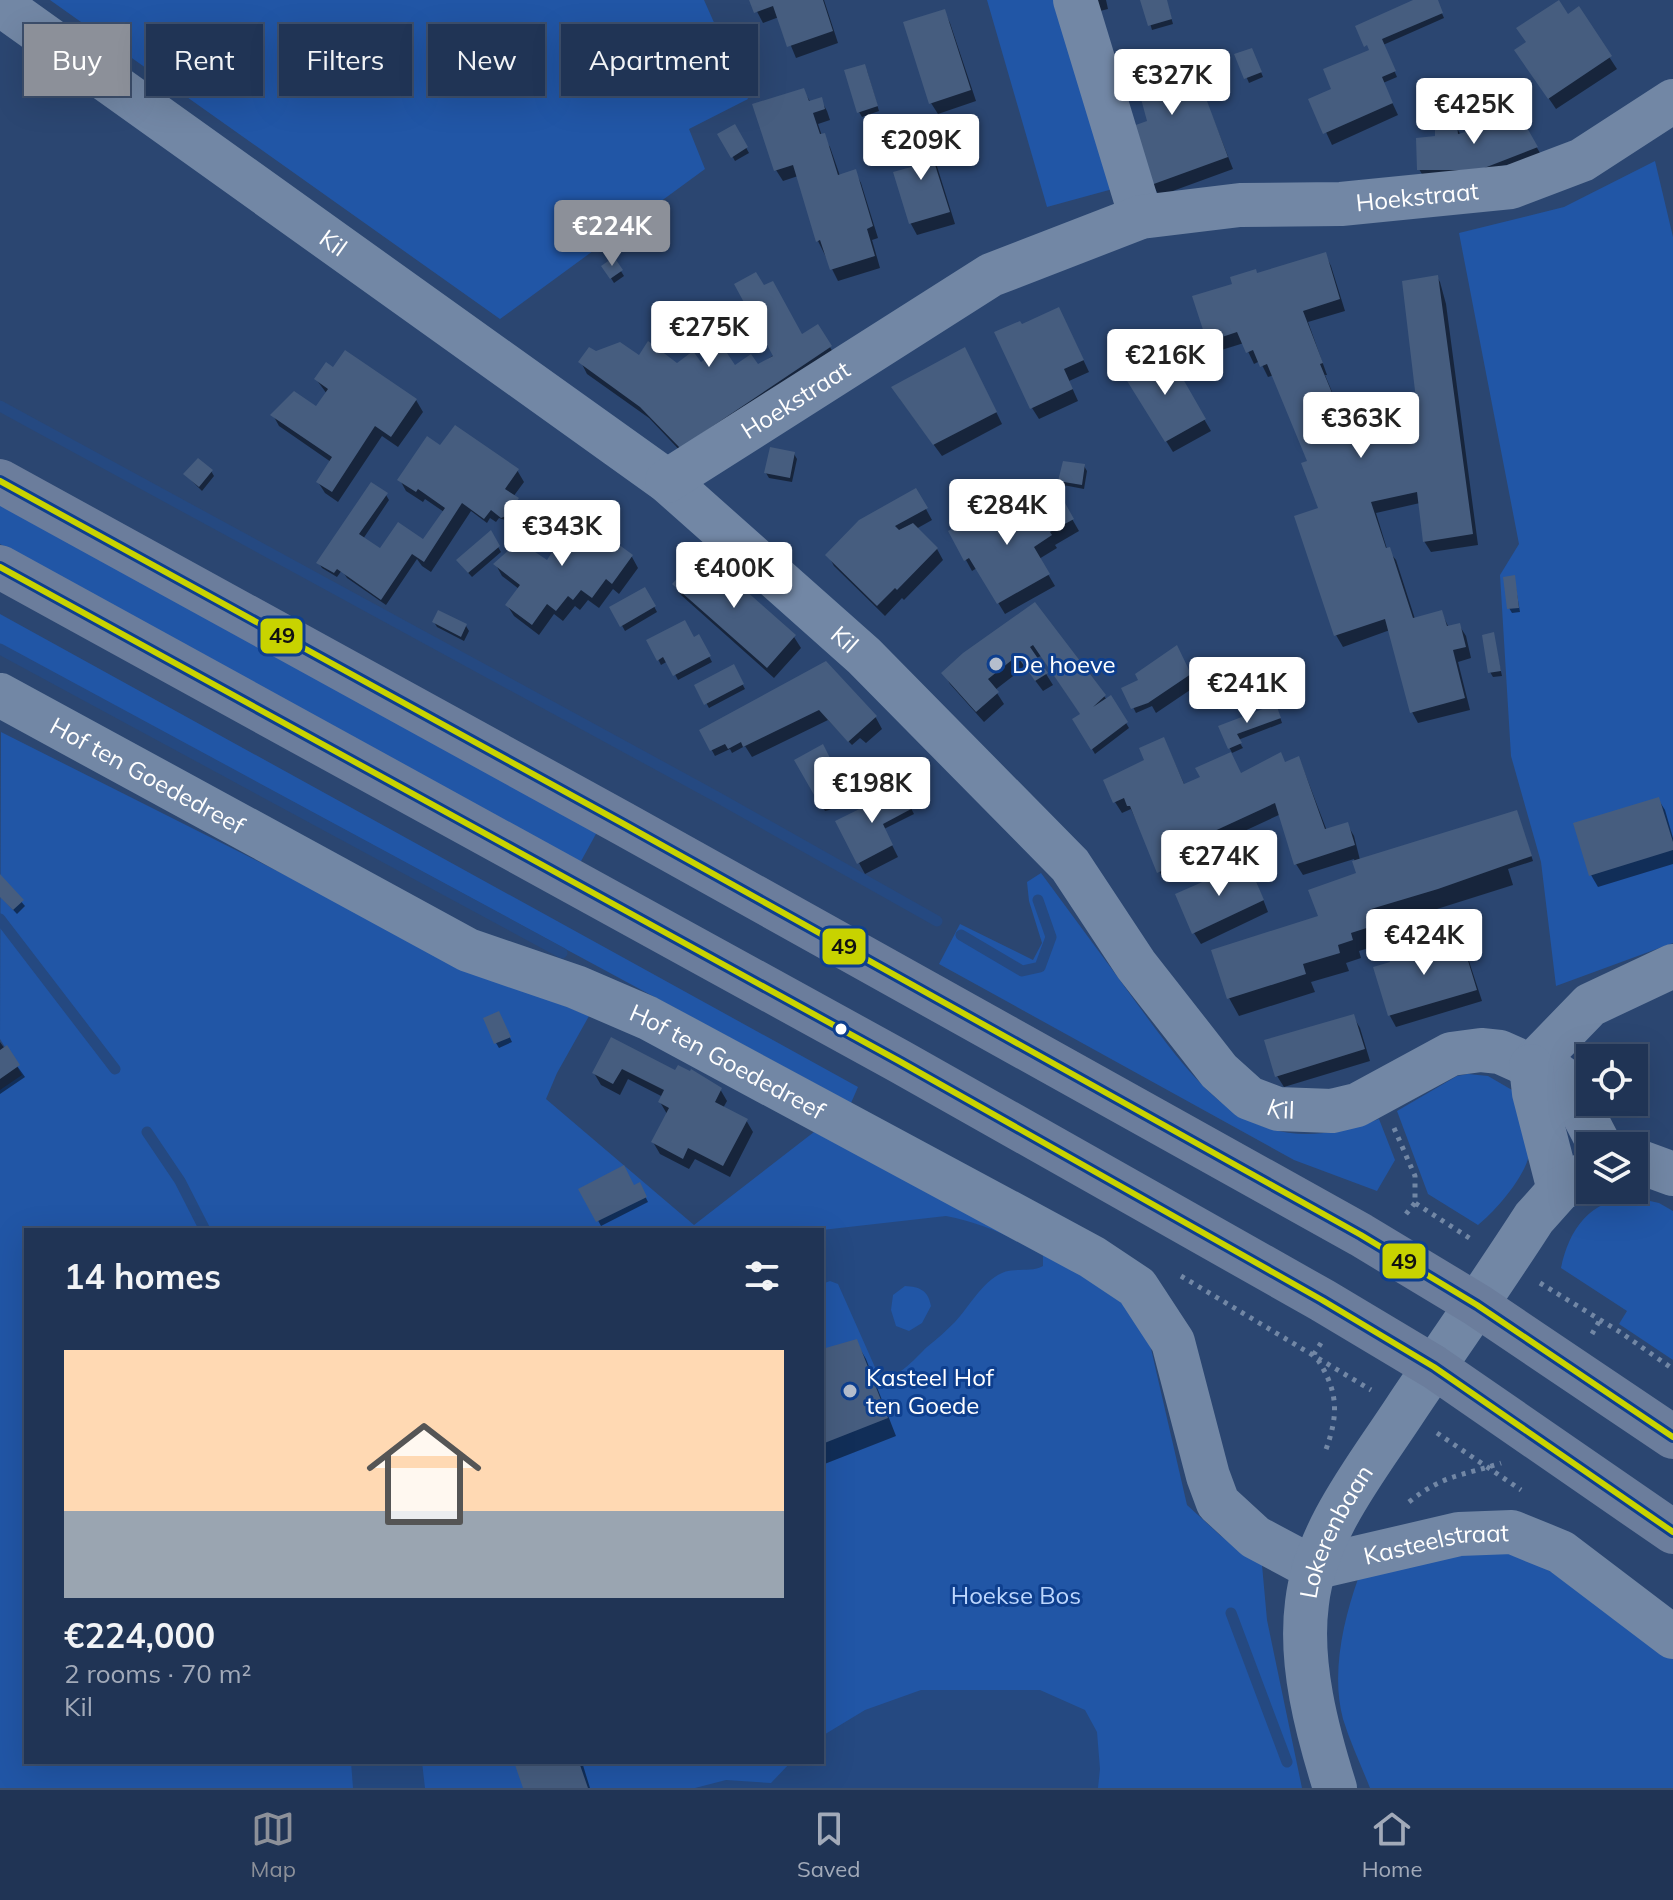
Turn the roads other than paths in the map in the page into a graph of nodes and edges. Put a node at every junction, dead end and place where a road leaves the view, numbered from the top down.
1 (1075, 0) edge
2 (0, 4) edge
3 (1673, 101) edge
4 (1141, 217) junction
5 (0, 481) edge
6 (667, 481) junction
7 (0, 567) edge
8 (0, 695) edge
9 (1673, 966) edge
10 (1531, 1066) junction
11 (1593, 1132) edge
12 (1648, 1165) edge
13 (1673, 1174) edge
14 (1574, 1181) edge
15 (1477, 1305) junction
16 (1434, 1367) junction
17 (1673, 1437) edge
18 (1673, 1532) edge
19 (1313, 1568) junction
20 (1673, 1637) edge
21 (1335, 1788) edge

1 - 4 street
2 - 6 street, Kil
3 - 4 street, Hoekstraat
4 - 6 street, Hoekstraat
5 - 15 highway
6 - 10 street, Kil
7 - 16 highway
8 - 19 street, Hof ten Goededreef
9 - 10 street
10 - 11 street, Kil
10 - 14 street
12 - 13 street
14 - 15 street, Lokerenbaan
15 - 16 street, Lokerenbaan
15 - 17 highway
16 - 18 highway
16 - 19 street, Lokerenbaan
19 - 20 street, Kasteelstraat
19 - 21 street, Lokerenbaan

